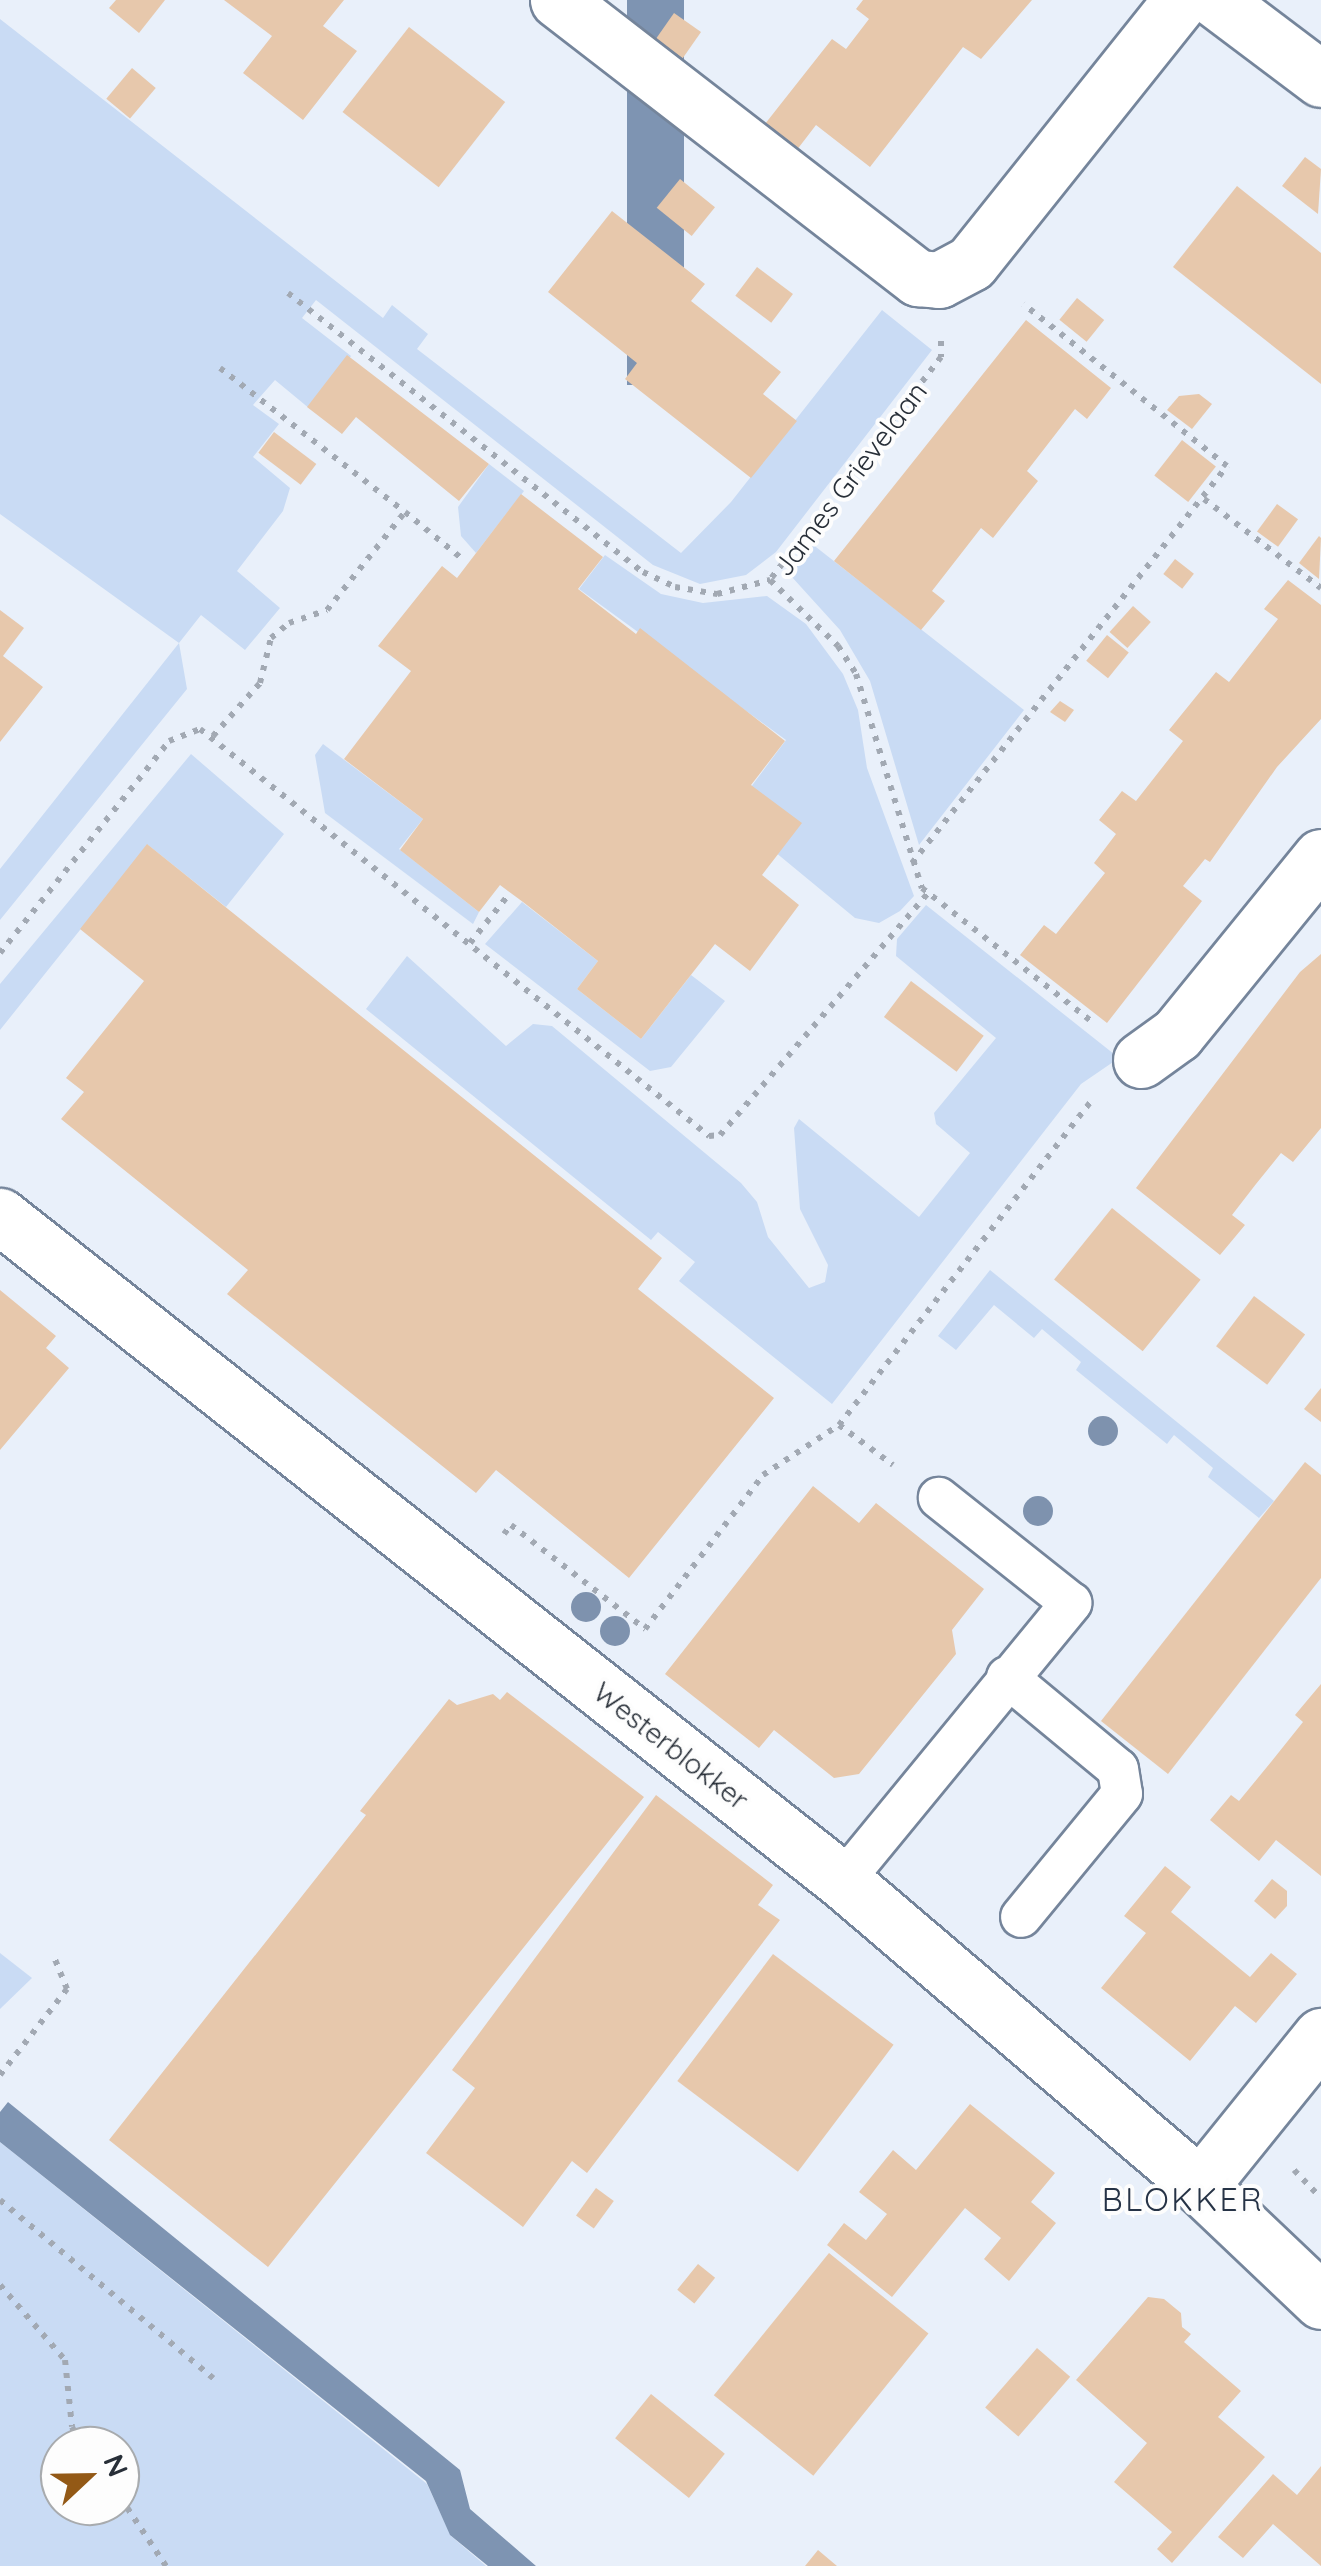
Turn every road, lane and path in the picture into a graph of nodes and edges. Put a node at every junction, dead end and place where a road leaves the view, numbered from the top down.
1 (1181, 0) edge
2 (1216, 0) edge
3 (572, 11) edge
4 (1321, 79) edge
5 (955, 272) junction
6 (288, 292) dead end
7 (220, 368) dead end
8 (1204, 498) junction
9 (405, 512) junction
10 (460, 556) dead end
11 (770, 580) junction
12 (1321, 588) edge
13 (212, 736) junction
14 (1321, 858) edge
15 (911, 864) junction
16 (928, 893) junction
17 (506, 898) dead end
18 (470, 943) junction
19 (0, 953) edge
20 (1142, 1060) junction
21 (0, 1216) edge
22 (839, 1426) junction
23 (938, 1498) joint
24 (466, 1584) junction
25 (1007, 1677) junction
26 (843, 1881) junction
27 (1021, 1917) dead end
28 (54, 1958) dead end
29 (1321, 2036) edge
30 (0, 2075) edge
31 (1290, 2166) dead end
32 (1200, 2186) junction
33 (1321, 2198) edge
34 (0, 2200) edge
35 (0, 2285) edge
36 (1321, 2301) edge
37 (213, 2378) dead end
38 (72, 2426) edge
39 (140, 2526) edge
40 (166, 2566) edge

1 - 5 street
2 - 4 street
3 - 5 street
5 - 8 path
5 - 11 path, James Grievelaan
6 - 11 path
7 - 9 path
8 - 12 path
8 - 15 path
9 - 10 path
9 - 13 path
11 - 15 path, James Grievelaan
13 - 18 path
13 - 19 path
14 - 20 street
15 - 16 path, James Grievelaan
16 - 18 path
16 - 20 path, James Grievelaan
17 - 18 path
20 - 22 path
21 - 24 street, Westerblokker
22 - 23 path
22 - 24 path
23 - 25 lane
24 - 26 street, Westerblokker
25 - 26 lane
25 - 27 lane
26 - 32 street, Westerblokker
28 - 30 path
29 - 32 street
31 - 33 path
32 - 36 street, Westerblokker
34 - 37 path
35 - 38 path
39 - 40 path

